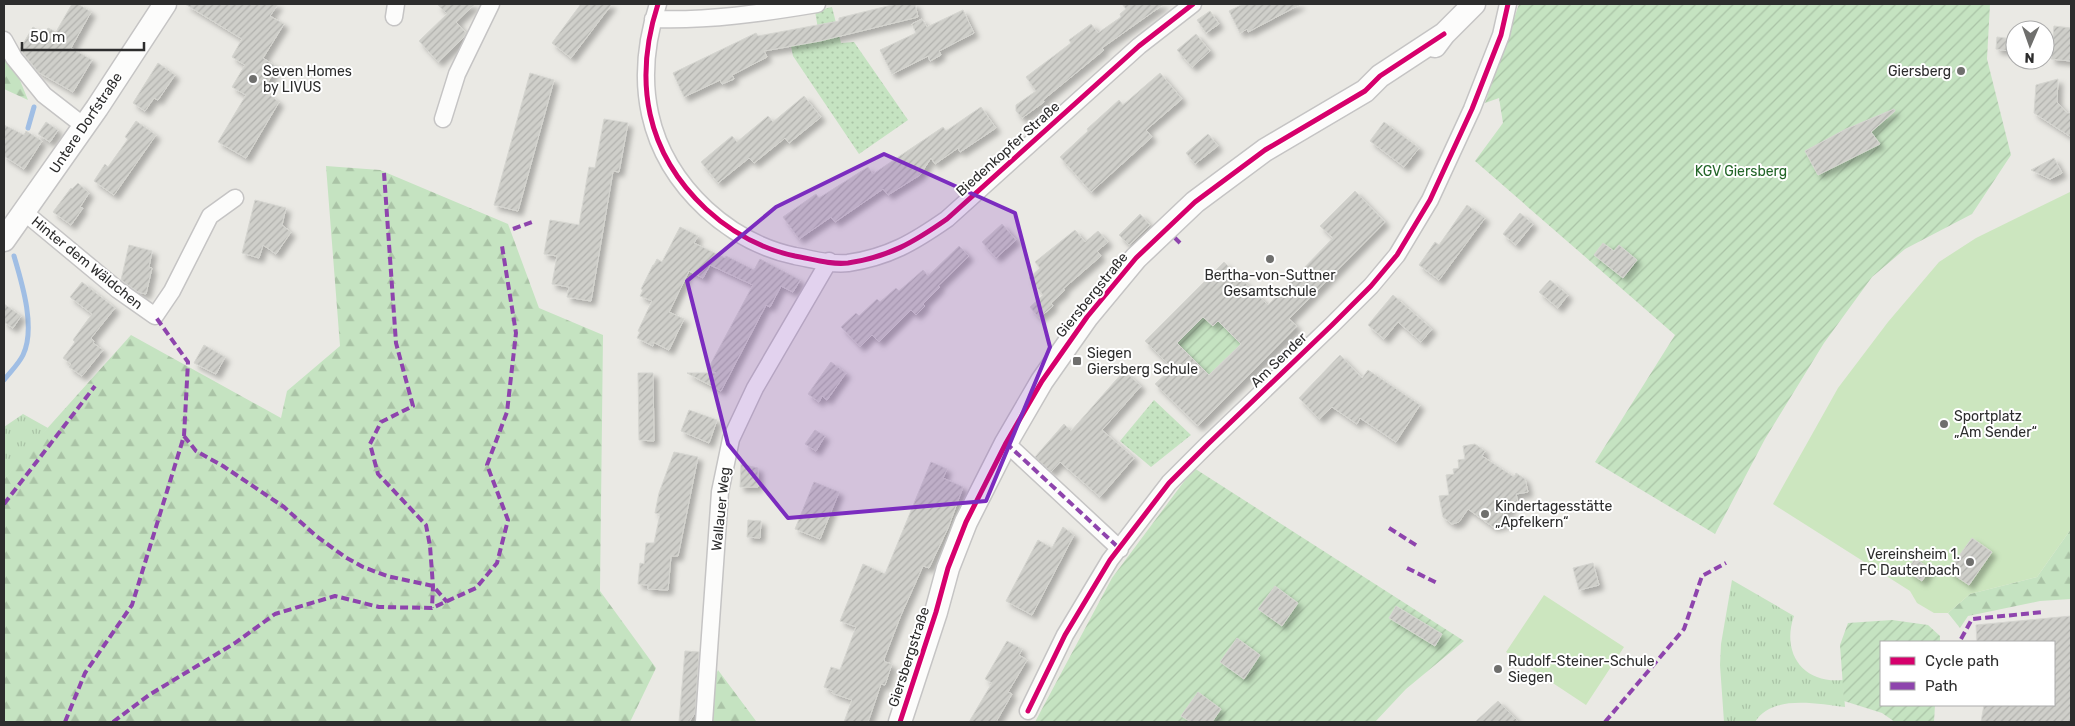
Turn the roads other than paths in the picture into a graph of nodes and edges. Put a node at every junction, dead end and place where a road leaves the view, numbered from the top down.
1 (165, 4) edge
2 (491, 4) edge
3 (817, 4) edge
4 (1193, 4) edge
5 (1474, 4) edge
6 (1508, 4) edge
7 (655, 11) edge
8 (4, 40) edge
9 (444, 119) dead end
10 (84, 126) junction
11 (234, 198) dead end
12 (24, 212) junction
13 (4, 240) edge
14 (823, 261) junction
15 (1006, 443) junction
16 (1120, 549) junction
17 (1028, 711) dead end
18 (704, 722) edge
19 (900, 722) edge

1 - 10 street, Untere Dorfstraße
2 - 9 street
3 - 7 street
4 - 14 street, Biedenkopfer Straße
5 - 15 street, Giersbergstraße
6 - 16 street, Am Sender
7 - 14 street, Biedenkopfer Straße
8 - 10 street
10 - 12 street, Untere Dorfstraße
11 - 12 street, Hinter dem Wäldchen
12 - 13 street, Untere Dorfstraße
14 - 18 street, Wallauer Weg
15 - 16 street
15 - 19 street, Giersbergstraße
16 - 17 street, Am Sender

